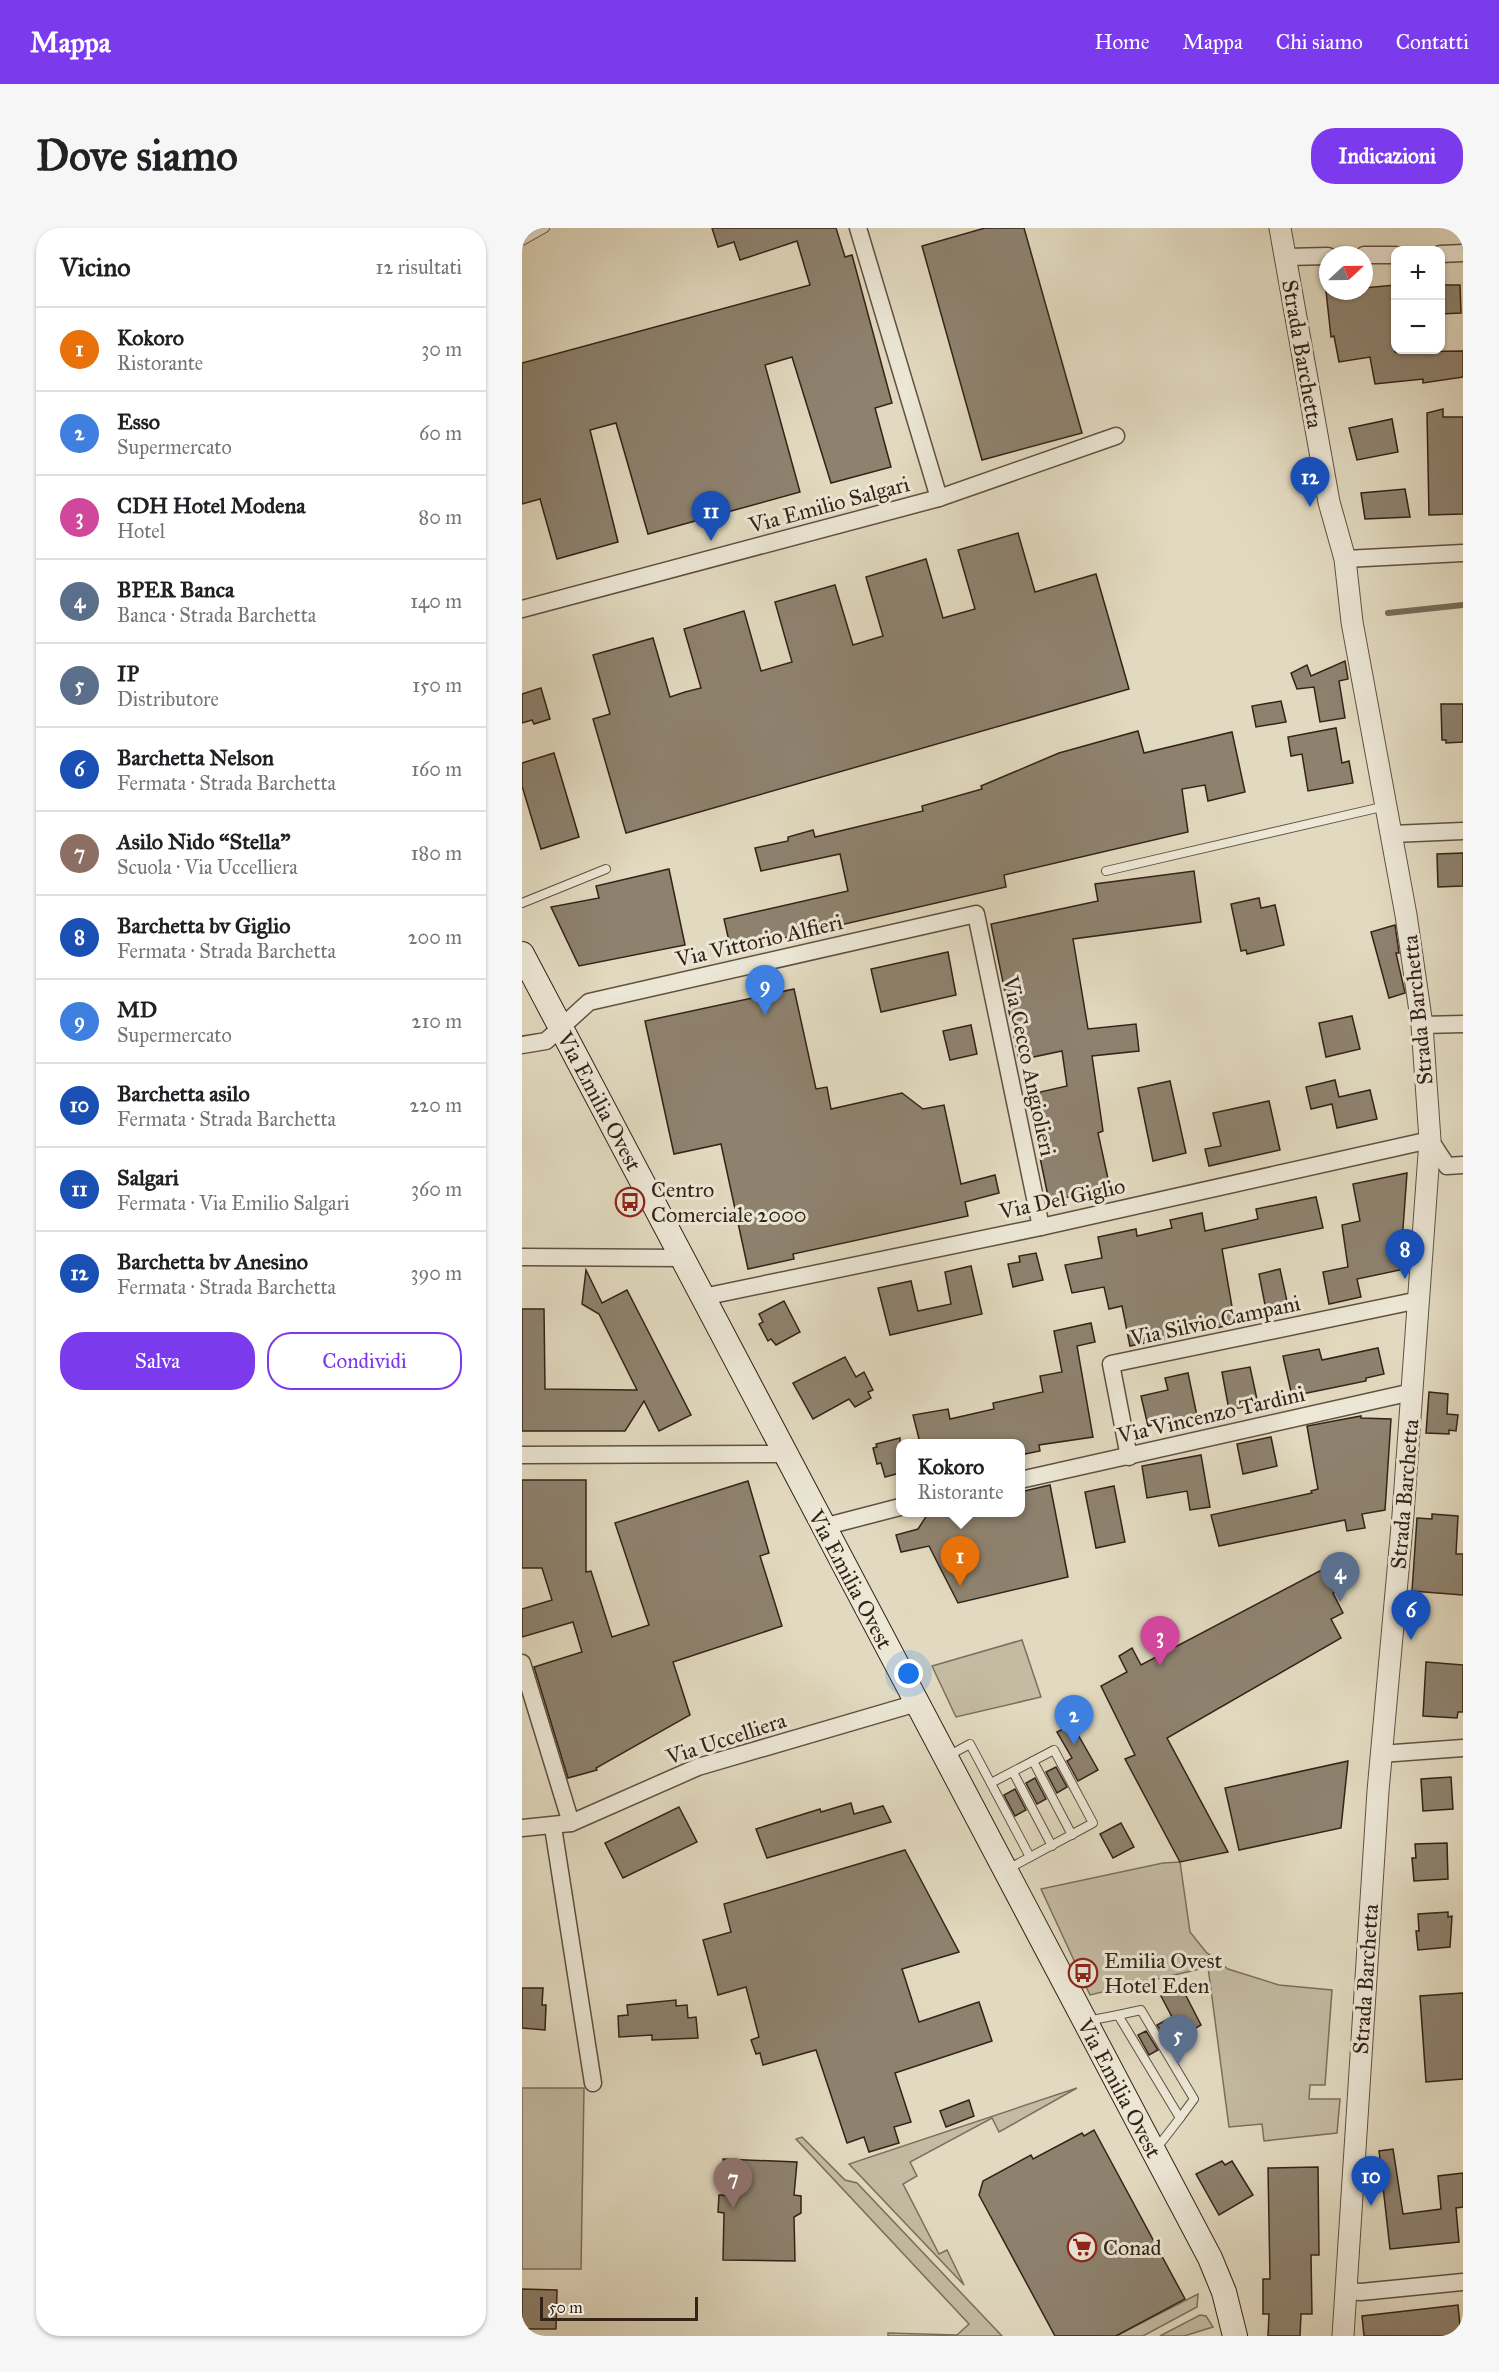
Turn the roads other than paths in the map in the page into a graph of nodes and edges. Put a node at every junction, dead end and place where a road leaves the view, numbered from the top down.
1 (545, 228) edge
2 (858, 228) edge
3 (1280, 228) edge
4 (522, 241) edge
5 (1463, 253) edge
6 (1445, 254) edge
7 (1373, 255) edge
8 (1391, 255) edge
9 (1319, 256) edge
10 (1286, 257) junction
11 (1116, 436) dead end
12 (939, 498) junction
13 (1463, 553) edge
14 (1345, 559) junction
15 (522, 609) edge
16 (1386, 806) junction
17 (1463, 831) edge
18 (1392, 834) junction
19 (606, 869) dead end
20 (1106, 871) dead end
21 (522, 903) edge
22 (976, 914) joint
23 (522, 954) edge
24 (1463, 1024) edge
25 (1422, 1025) junction
26 (561, 1027) junction
27 (522, 1045) edge
28 (1430, 1140) junction
29 (1463, 1165) edge
30 (1041, 1227) junction
31 (522, 1257) edge
32 (682, 1258) junction
33 (703, 1297) junction
34 (1419, 1300) junction
35 (1412, 1392) junction
36 (786, 1454) junction
37 (522, 1455) edge
38 (1129, 1457) junction
39 (1025, 1479) edge
40 (896, 1509) edge
41 (823, 1527) junction
42 (522, 1663) edge
43 (917, 1703) junction
44 (1463, 1748) edge
45 (1381, 1754) junction
46 (946, 1757) junction
47 (1032, 1761) junction
48 (1012, 1772) junction
49 (991, 1783) junction
50 (571, 1823) junction
51 (553, 1827) junction
52 (522, 1828) edge
53 (1072, 1835) junction
54 (1052, 1846) junction
55 (1030, 1857) junction
56 (1005, 1870) junction
57 (1118, 2014) junction
58 (1085, 2021) junction
59 (593, 2083) dead end
60 (1180, 2118) junction
61 (1154, 2152) junction
62 (1463, 2282) edge
63 (1346, 2291) junction
64 (1236, 2336) edge
65 (1343, 2336) edge

1 - 4 lane
2 - 12 street, Via Emilio Salgari
3 - 10 street, Strada Barchetta
5 - 6 street
7 - 8 street
9 - 10 street
10 - 14 street, Strada Barchetta
11 - 12 street, Via Emilio Salgari
12 - 15 street, Via Emilio Salgari
13 - 14 street
14 - 16 street, Strada Barchetta
16 - 18 street, Strada Barchetta
16 - 20 lane
17 - 18 street
18 - 25 street, Strada Barchetta
19 - 21 lane
22 - 26 street, Via Vittorio Alfieri
22 - 30 street, Via Cecco Angiolieri
23 - 26 main road, Via Emilia Ovest
24 - 25 street
25 - 28 street, Strada Barchetta
26 - 27 street, Via Vittorio Alfieri
26 - 32 main road, Via Emilia Ovest
28 - 29 street
28 - 30 street, Via Del Giglio
28 - 34 street, Strada Barchetta
30 - 33 street, Via Del Giglio
31 - 32 street
32 - 33 main road, Via Emilia Ovest
33 - 36 main road, Via Emilia Ovest
34 - 35 street, Strada Barchetta
34 - 38 street, Via Silvio Campani
35 - 38 street, Via Vincenzo Tardini
35 - 45 street, Strada Barchetta
36 - 37 street
36 - 41 main road, Via Emilia Ovest
38 - 39 street, Via Vincenzo Tardini
40 - 41 street
41 - 43 main road, Via Emilia Ovest
42 - 50 street
43 - 46 main road, Via Emilia Ovest
43 - 50 street, Via Uccelliera
44 - 45 street
45 - 63 street, Strada Barchetta
46 - 49 lane
46 - 56 main road, Via Emilia Ovest
47 - 48 lane
47 - 53 lane
47 - 53 lane
48 - 49 lane
48 - 54 lane
49 - 55 lane
50 - 51 street, Via Uccelliera
51 - 52 street, Via Uccelliera
51 - 59 street
53 - 54 lane
54 - 55 lane
55 - 56 lane
56 - 58 main road, Via Emilia Ovest
57 - 58 lane
57 - 60 lane
57 - 60 lane
58 - 61 main road, Via Emilia Ovest
60 - 61 lane
61 - 64 main road, Via Emilia Ovest
62 - 63 street
63 - 65 street, Strada Barchetta

